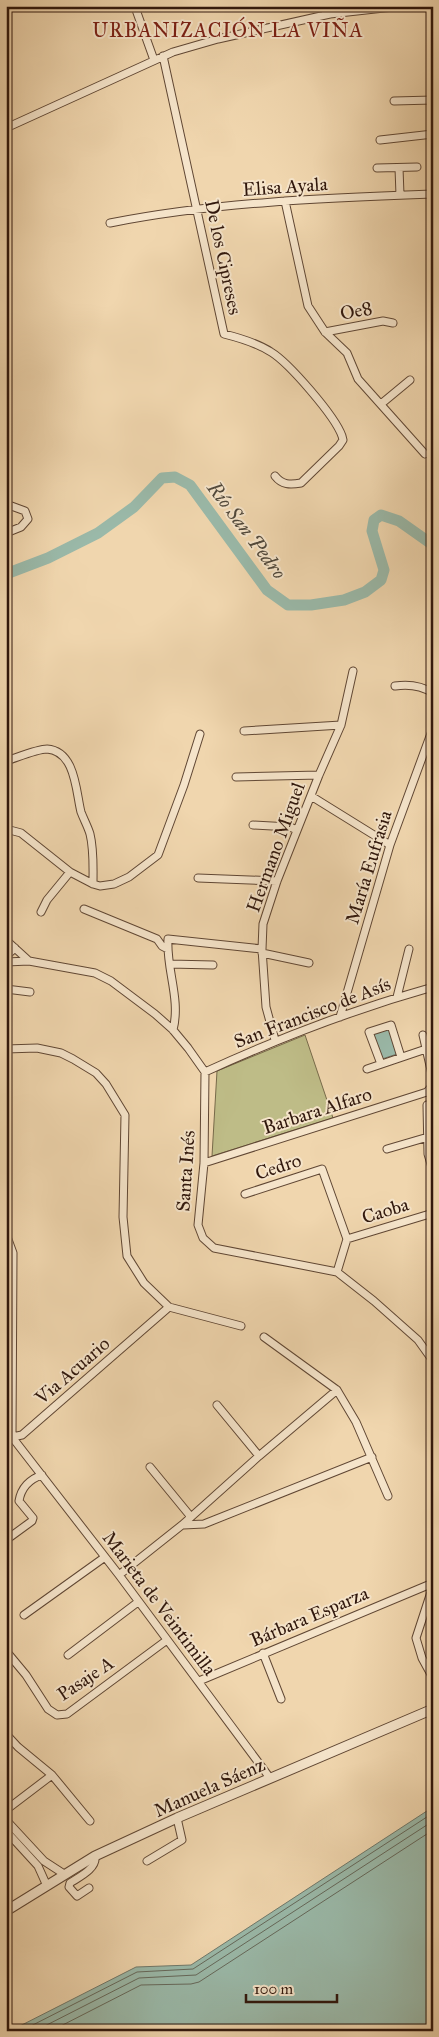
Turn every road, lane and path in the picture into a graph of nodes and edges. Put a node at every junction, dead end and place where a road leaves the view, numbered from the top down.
1 (319, 6) edge
2 (402, 6) edge
3 (135, 7) edge
4 (330, 14) junction
5 (163, 56) junction
6 (154, 60) junction
7 (433, 100) edge
8 (394, 101) dead end
9 (6, 128) edge
10 (433, 134) edge
11 (380, 140) dead end
12 (417, 167) dead end
13 (377, 168) dead end
14 (399, 168) junction
15 (433, 194) edge
16 (400, 195) junction
17 (284, 201) junction
18 (197, 209) junction
19 (110, 223) dead end
20 (393, 323) dead end
21 (325, 332) junction
22 (410, 380) dead end
23 (381, 404) junction
24 (425, 454) dead end
25 (275, 476) dead end
26 (6, 504) edge
27 (6, 533) edge
28 (353, 671) dead end
29 (396, 686) dead end
30 (433, 692) edge
31 (341, 725) junction
32 (433, 728) edge
33 (244, 731) dead end
34 (200, 734) dead end
35 (6, 762) edge
36 (319, 775) junction
37 (236, 777) dead end
38 (310, 796) junction
39 (254, 825) dead end
40 (6, 829) edge
41 (297, 830) junction
42 (390, 846) junction
43 (70, 872) junction
44 (198, 878) dead end
45 (277, 881) junction
46 (93, 884) junction
47 (84, 909) dead end
48 (41, 912) dead end
49 (6, 940) edge
50 (15, 948) junction
51 (168, 949) junction
52 (410, 949) dead end
53 (262, 951) junction
54 (6, 955) edge
55 (29, 960) junction
56 (10, 962) edge
57 (309, 963) dead end
58 (170, 964) junction
59 (213, 965) dead end
60 (433, 987) edge
61 (6, 989) edge
62 (30, 992) dead end
63 (397, 997) junction
64 (340, 1017) junction
65 (173, 1030) junction
66 (423, 1035) dead end
67 (275, 1040) junction
68 (6, 1049) edge
69 (426, 1049) junction
70 (402, 1057) junction
71 (380, 1064) junction
72 (367, 1069) dead end
73 (205, 1072) junction
74 (433, 1079) edge
75 (427, 1105) dead end
76 (428, 1137) junction
77 (387, 1149) dead end
78 (431, 1153) edge
79 (204, 1163) junction
80 (433, 1171) edge
81 (245, 1194) dead end
82 (433, 1213) edge
83 (6, 1234) edge
84 (347, 1239) junction
85 (337, 1272) junction
86 (169, 1307) junction
87 (241, 1326) dead end
88 (264, 1337) dead end
89 (433, 1361) edge
90 (337, 1390) junction
91 (216, 1405) dead end
92 (12, 1438) junction
93 (259, 1456) junction
94 (372, 1457) junction
95 (150, 1467) dead end
96 (42, 1475) junction
97 (388, 1496) dead end
98 (191, 1517) junction
99 (182, 1525) junction
100 (6, 1540) edge
101 (105, 1557) junction
102 (119, 1575) junction
103 (433, 1584) edge
104 (138, 1602) junction
105 (24, 1615) dead end
106 (167, 1640) junction
107 (263, 1653) junction
108 (8, 1654) edge
109 (68, 1655) dead end
110 (433, 1678) edge
111 (198, 1681) junction
112 (280, 1699) dead end
113 (433, 1709) edge
114 (6, 1734) edge
115 (52, 1775) junction
116 (270, 1778) junction
117 (6, 1810) edge
118 (177, 1818) junction
119 (6, 1820) edge
120 (90, 1821) dead end
121 (6, 1831) edge
122 (95, 1856) junction
123 (147, 1860) dead end
124 (64, 1874) junction
125 (47, 1886) junction
126 (89, 1888) dead end
127 (6, 1910) edge

1 - 4 street
2 - 4 street
3 - 6 street
4 - 5 street
5 - 6 street
5 - 18 street, De los Cipreses
6 - 9 street
7 - 8 street
10 - 11 street
12 - 14 street
13 - 14 street
14 - 16 street
15 - 16 street, Elisa Ayala
16 - 17 street, Elisa Ayala
17 - 18 street, Elisa Ayala
17 - 21 street
18 - 19 street, Elisa Ayala
18 - 25 street, De los Cipreses
20 - 21 street, Oe8
21 - 23 street
22 - 23 street
23 - 24 street
26 - 27 street
28 - 31 street, Hermano Miguel
29 - 30 street
31 - 33 street
31 - 36 street, Hermano Miguel
32 - 42 street, María Eufrasia
34 - 46 street
35 - 46 street
36 - 37 street
36 - 38 street, Hermano Miguel
38 - 41 street, Hermano Miguel
38 - 42 street
39 - 41 street
40 - 43 street
41 - 45 street, Hermano Miguel
42 - 64 street, María Eufrasia
43 - 46 street
43 - 48 street
44 - 45 street
45 - 53 street, Hermano Miguel
47 - 51 street
49 - 50 street
50 - 54 street
50 - 55 street
51 - 53 street
51 - 58 street
52 - 63 street
53 - 57 street
53 - 67 street, Hermano Miguel
54 - 56 street
55 - 56 street
55 - 65 street
58 - 59 street
58 - 65 street
60 - 63 street, San Francisco de Asís
61 - 62 street
63 - 64 street, San Francisco de Asís
64 - 67 street, San Francisco de Asís
65 - 73 street
66 - 69 street, Barbara Alfaro
67 - 73 street, San Francisco de Asís
68 - 86 street
69 - 70 street
69 - 74 street, Barbara Alfaro
70 - 71 street
70 - 71 street
71 - 72 street
73 - 79 street, Santa Inés
74 - 79 street, Barbara Alfaro
75 - 76 street
76 - 77 street
76 - 78 street
78 - 80 street
79 - 85 street, Santa Inés
81 - 84 street, Cedro
82 - 84 street, Caoba
83 - 92 street, Via Acuario
84 - 85 street
85 - 89 street, Santa Inés
86 - 87 street
86 - 92 street, Via Acuario
88 - 90 street
90 - 93 street
90 - 94 street
91 - 93 street
92 - 96 street, Marieta de Veintimilla
93 - 98 street
94 - 97 street
94 - 99 street
95 - 98 street
96 - 100 street
96 - 101 street, Marieta de Veintimilla
98 - 99 street
99 - 102 street
101 - 102 street, Marieta de Veintimilla
101 - 105 street
102 - 104 street, Marieta de Veintimilla
103 - 107 street, Bárbara Esparza
103 - 110 street
104 - 106 street, Marieta de Veintimilla
104 - 109 street
106 - 108 street, Pasaje A
106 - 111 street, Marieta de Veintimilla
107 - 111 street, Bárbara Esparza
107 - 112 street
111 - 116 street, Marieta de Veintimilla
113 - 116 street, Manuela Sáenz
114 - 115 street
115 - 117 street
115 - 120 street
116 - 118 street, Manuela Sáenz
118 - 122 street, Manuela Sáenz
118 - 123 street
119 - 124 street
121 - 125 street
122 - 124 street, Manuela Sáenz
122 - 126 street
124 - 125 street, Manuela Sáenz
125 - 127 street, Manuela Sáenz

